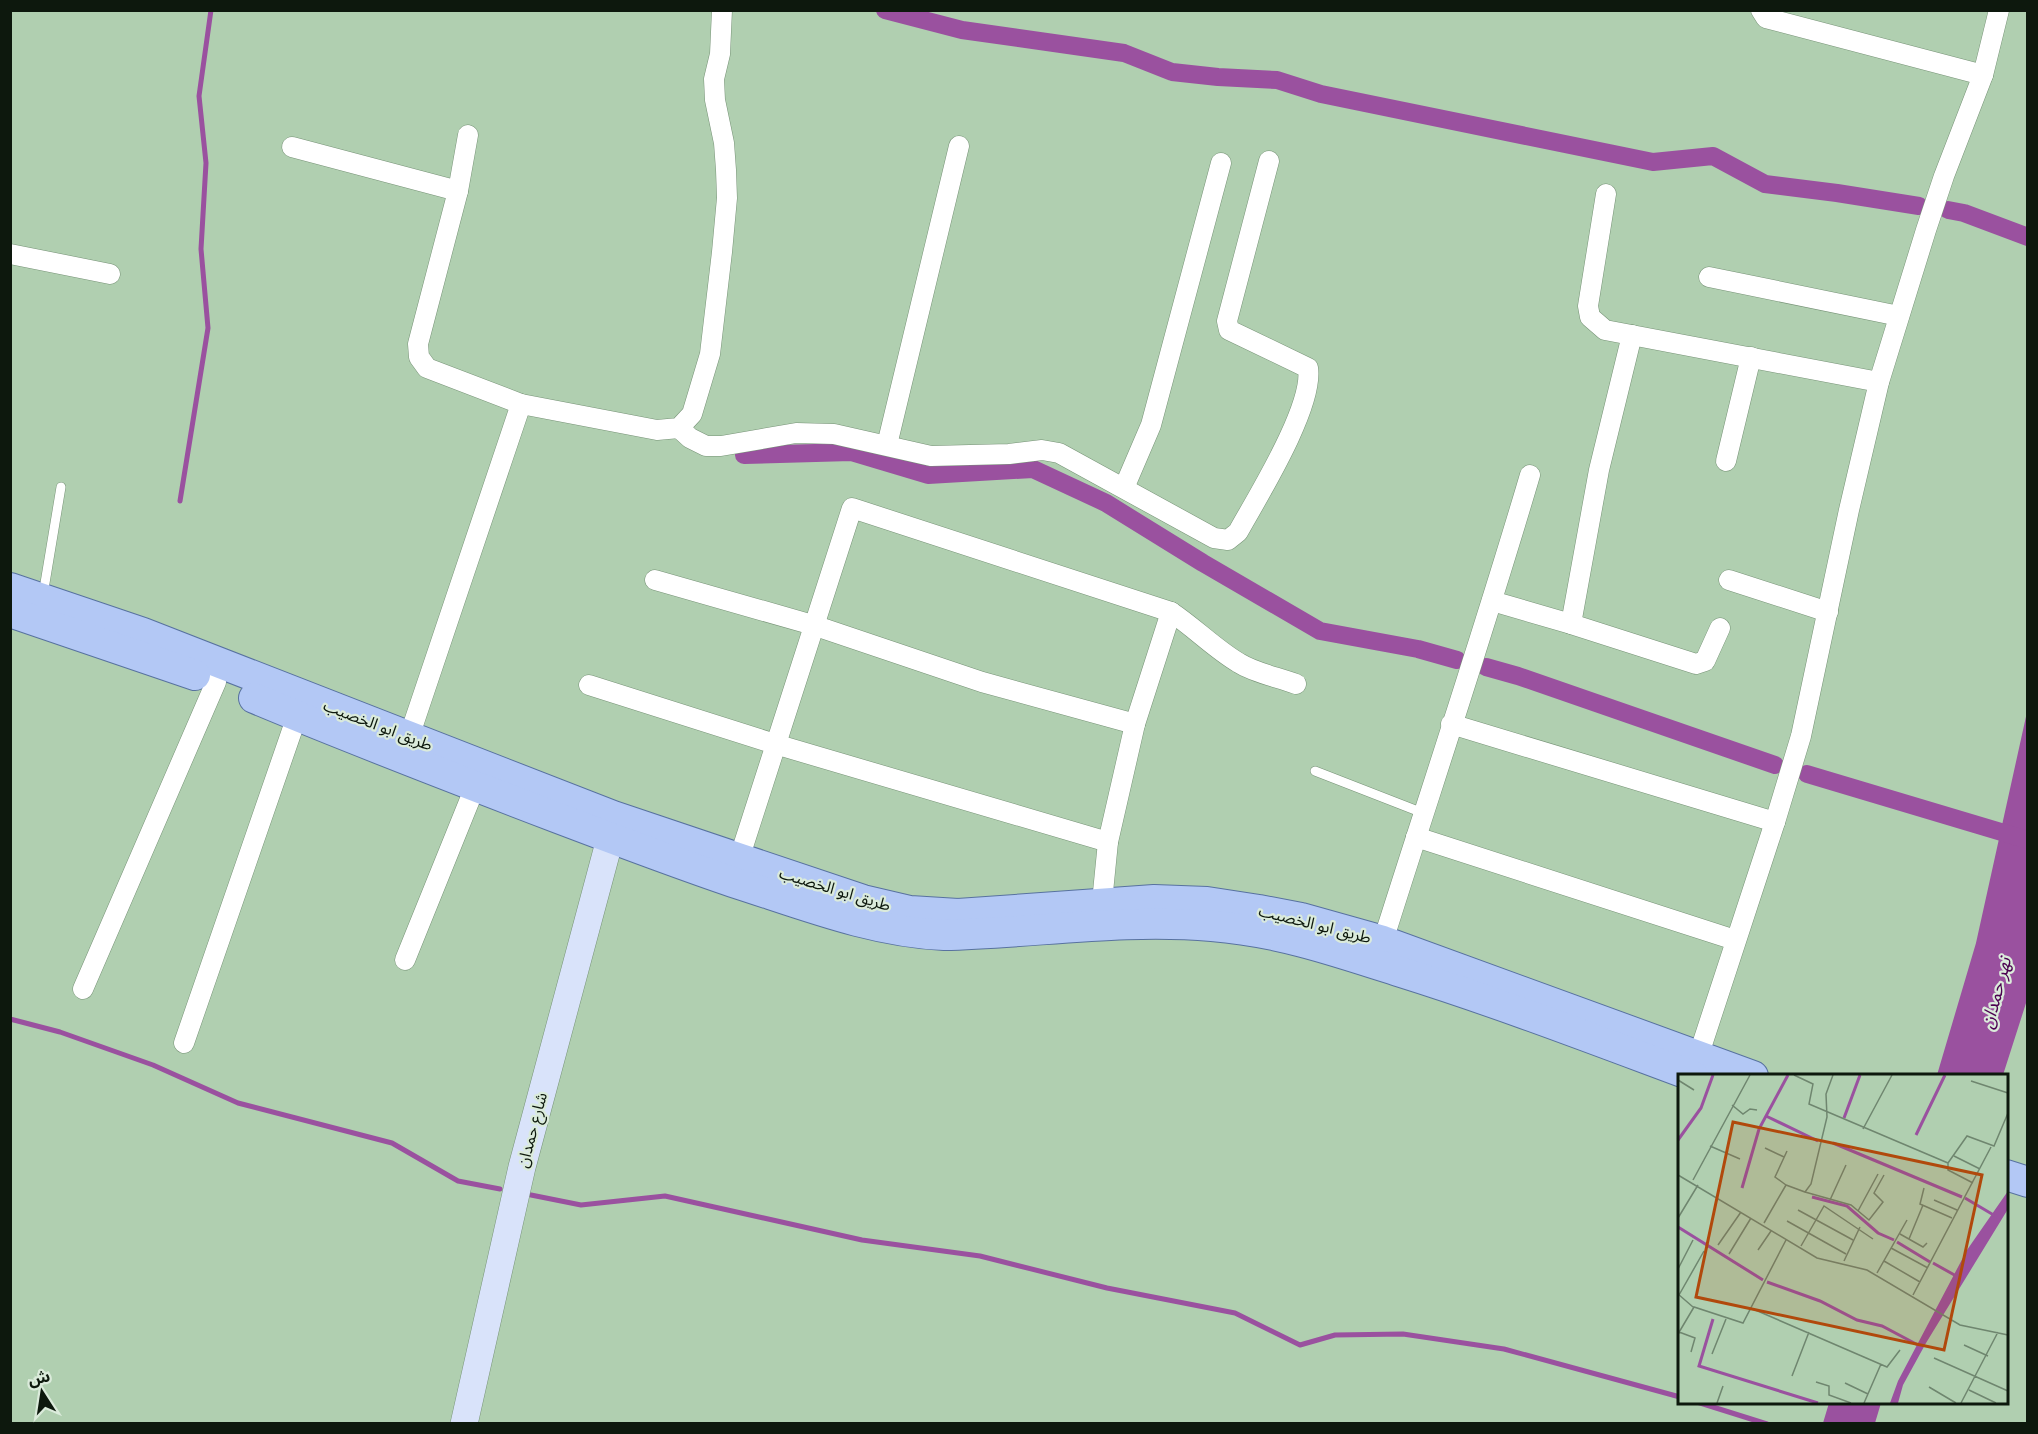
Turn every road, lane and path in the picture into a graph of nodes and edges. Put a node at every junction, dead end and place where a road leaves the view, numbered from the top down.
1 (722, 10) edge
2 (1761, 10) edge
3 (1999, 10) edge
4 (1983, 75) junction
5 (468, 135) dead end
6 (959, 146) dead end
7 (292, 147) dead end
8 (1269, 161) dead end
9 (1221, 163) dead end
10 (458, 191) junction
11 (1606, 194) dead end
12 (10, 254) edge
13 (110, 274) dead end
14 (1709, 277) dead end
15 (1899, 316) junction
16 (1632, 335) junction
17 (1751, 357) junction
18 (1879, 382) junction
19 (521, 404) junction
20 (679, 428) junction
21 (887, 446) junction
22 (1726, 460) dead end
23 (1530, 476) dead end
24 (61, 488) dead end
25 (1124, 488) junction
26 (655, 580) dead end
27 (1730, 580) dead end
28 (10, 588) edge
29 (42, 598) junction
30 (1492, 602) junction
31 (10, 612) edge
32 (1172, 612) junction
33 (1827, 612) junction
34 (1571, 624) junction
35 (813, 625) junction
36 (1720, 628) dead end
37 (216, 682) junction
38 (1296, 684) dead end
39 (589, 685) dead end
40 (297, 716) junction
41 (1135, 724) junction
42 (1451, 724) junction
43 (409, 737) junction
44 (775, 744) junction
45 (1315, 771) dead end
46 (475, 787) junction
47 (1423, 813) junction
48 (1775, 822) junction
49 (1416, 837) junction
50 (610, 839) junction
51 (1108, 842) junction
52 (739, 859) junction
53 (1102, 902) junction
54 (1736, 939) junction
55 (1383, 941) junction
56 (405, 960) dead end
57 (1469, 982) junction
58 (83, 989) dead end
59 (184, 1043) dead end
60 (1696, 1065) edge
61 (1743, 1074) edge
62 (464, 1424) edge

1 - 20 street
2 - 4 street
3 - 4 street
4 - 15 street
5 - 10 street
6 - 21 street
7 - 10 street
8 - 25 street
9 - 25 street
10 - 19 street
11 - 16 street
12 - 13 street
14 - 15 street
15 - 18 street
16 - 17 street
16 - 34 street
17 - 18 street
17 - 22 street
18 - 33 street
19 - 20 street
19 - 43 street
20 - 21 street
21 - 25 street
23 - 30 street
24 - 29 lane
26 - 35 street
27 - 33 street
28 - 29 main road, طريق ابو الخصيب
29 - 43 main road, طريق ابو الخصيب
30 - 34 street
30 - 42 street
31 - 37 main road, طريق ابو الخصيب
32 - 35 street
32 - 38 street
32 - 41 street
33 - 48 street
34 - 36 street
35 - 41 street
35 - 44 street
37 - 40 main road, طريق ابو الخصيب
37 - 58 street
39 - 44 street
40 - 46 main road, طريق ابو الخصيب
40 - 59 street
41 - 51 street
42 - 47 street
42 - 48 street
43 - 52 main road, طريق ابو الخصيب
44 - 51 street
44 - 52 street
45 - 47 lane
46 - 50 main road, طريق ابو الخصيب
46 - 56 street
47 - 49 street
48 - 54 street
49 - 54 street
49 - 55 street
50 - 57 main road, طريق ابو الخصيب
50 - 62 main road, شارع حمدان
51 - 53 street
52 - 53 main road, طريق ابو الخصيب
53 - 55 main road, طريق ابو الخصيب
54 - 60 street
55 - 57 main road, طريق ابو الخصيب
57 - 60 main road, طريق ابو الخصيب
60 - 61 main road, طريق ابو الخصيب

